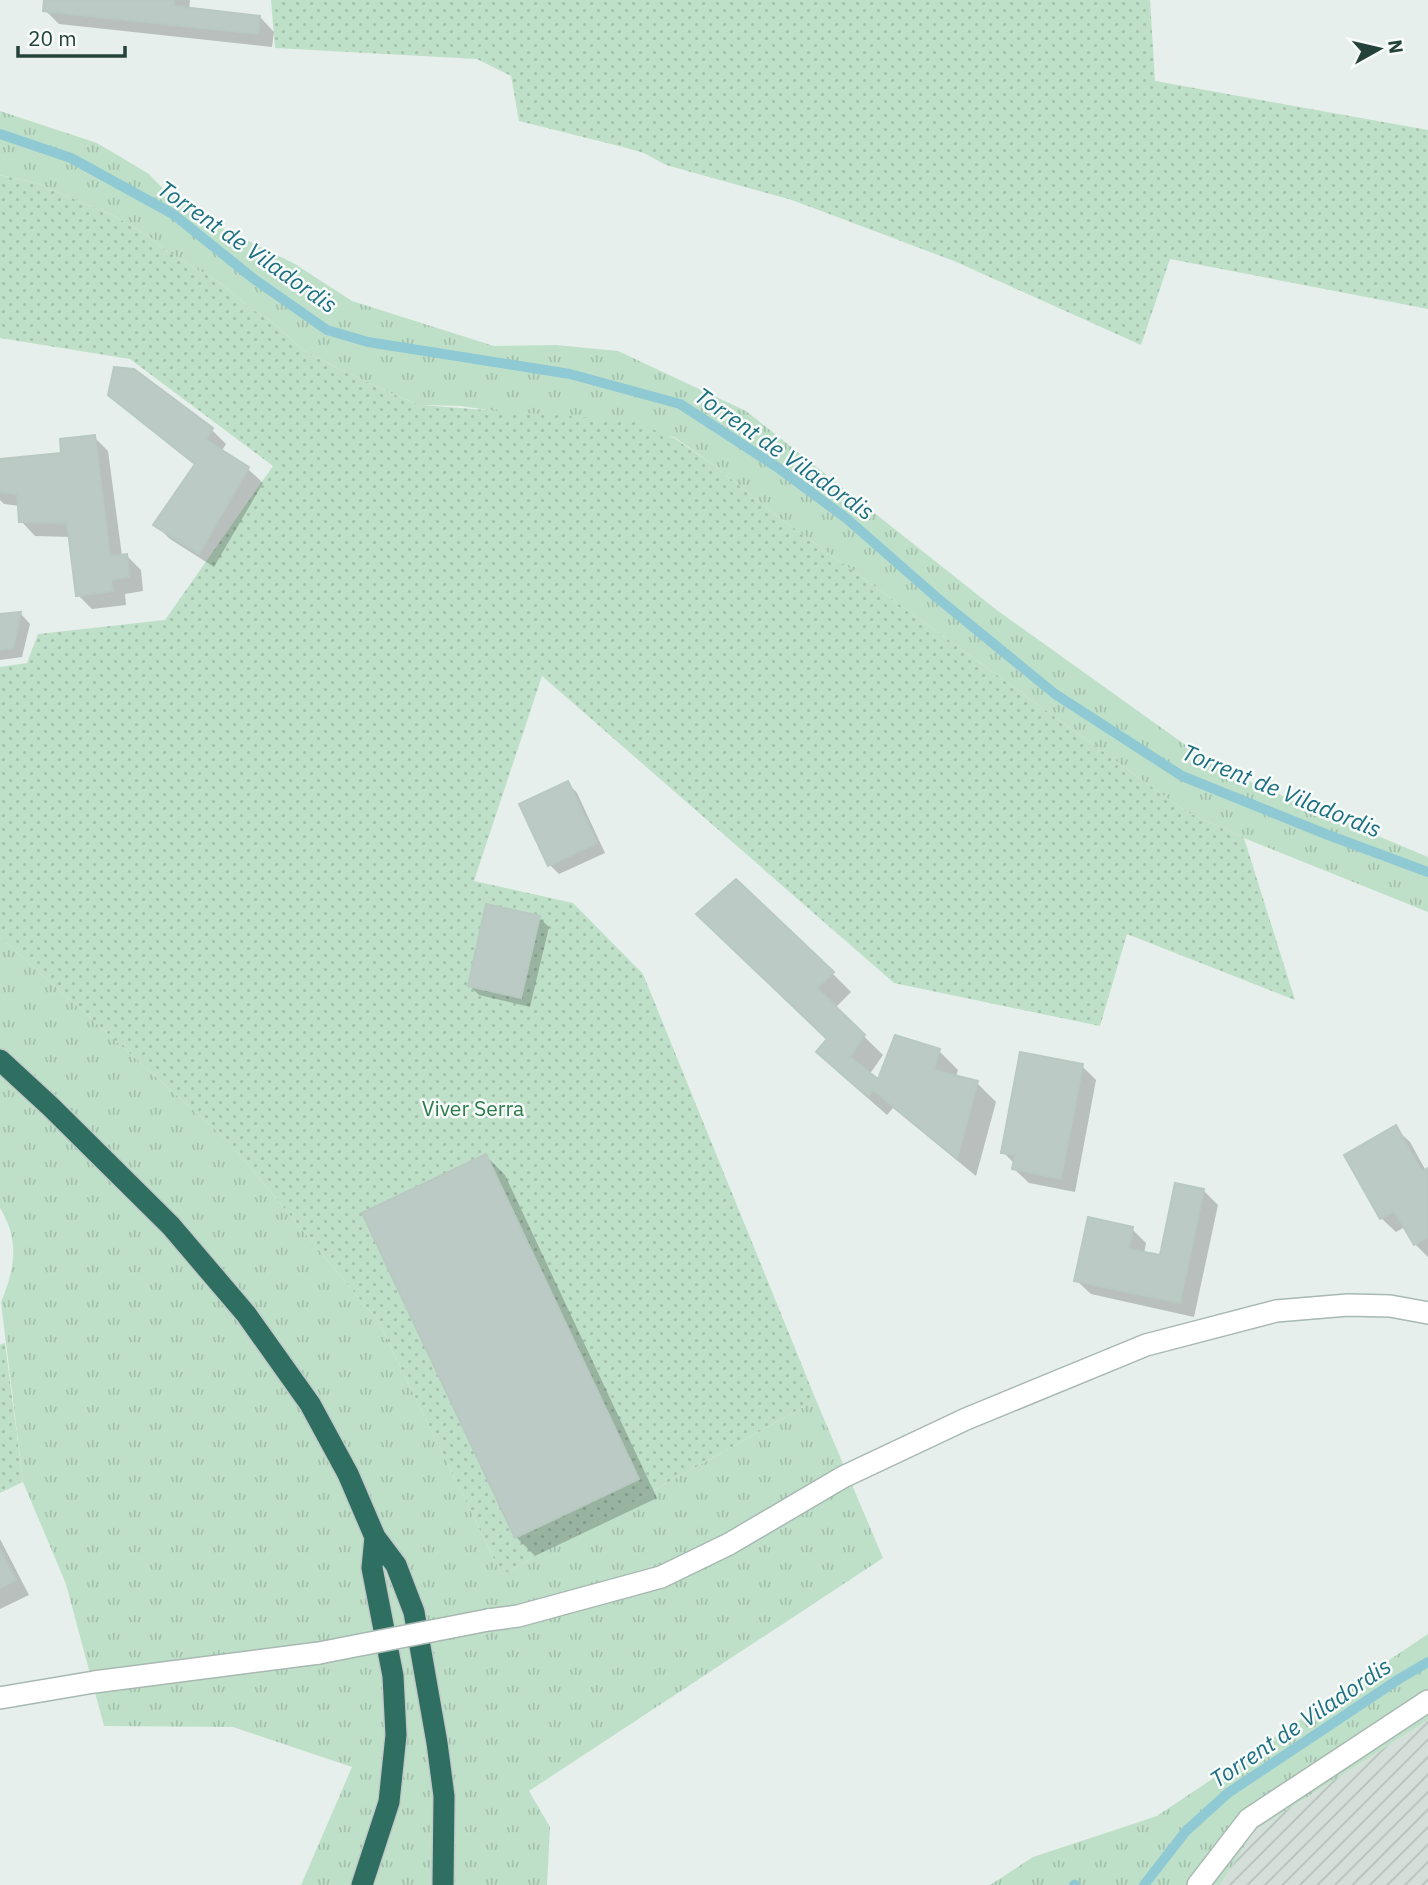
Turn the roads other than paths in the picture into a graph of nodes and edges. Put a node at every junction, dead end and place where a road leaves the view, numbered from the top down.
1 (0, 1060) edge
2 (1428, 1313) edge
3 (375, 1537) junction
4 (0, 1698) edge
5 (1428, 1701) edge
6 (362, 1885) edge
7 (443, 1885) edge
8 (1198, 1885) edge

1 - 3 highway
2 - 4 street, bridge
3 - 6 highway
3 - 7 highway
5 - 8 street

